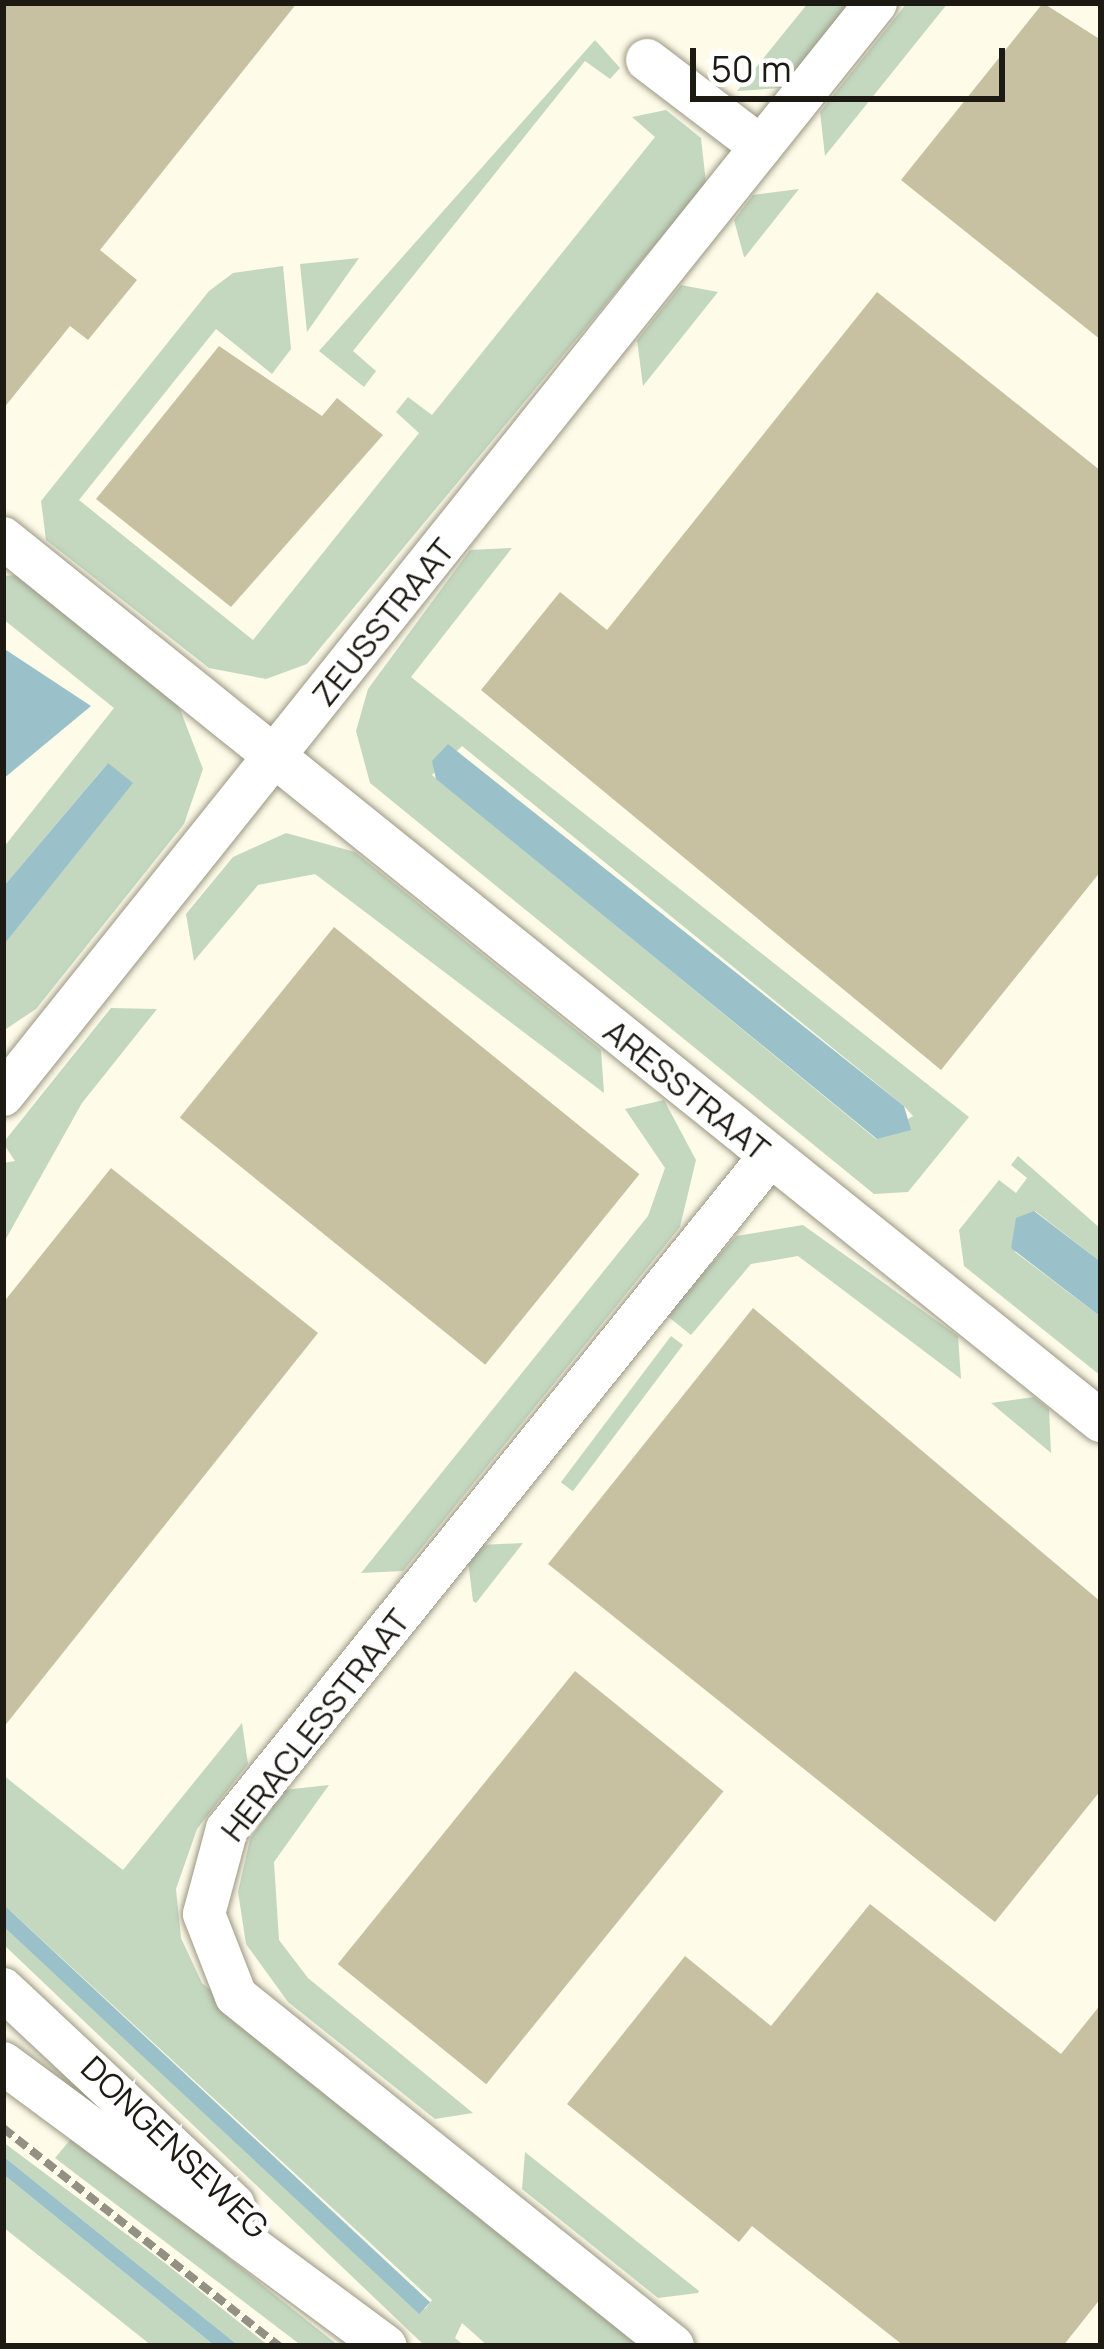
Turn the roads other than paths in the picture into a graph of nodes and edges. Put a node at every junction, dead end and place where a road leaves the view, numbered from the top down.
1 (876, 3) edge
2 (647, 60) dead end
3 (761, 147) junction
4 (3, 538) edge
5 (275, 758) junction
6 (3, 1096) edge
7 (770, 1156) junction
8 (1101, 1421) edge
9 (3, 1989) edge
10 (3, 2063) edge
11 (343, 2311) junction
12 (386, 2346) edge
13 (673, 2346) edge

1 - 3 street, ZEUSSTRAAT
2 - 3 street
3 - 5 street, ZEUSSTRAAT
4 - 5 street, ARESSTRAAT
5 - 6 street, ZEUSSTRAAT
5 - 7 street, ARESSTRAAT
7 - 8 street, ARESSTRAAT
7 - 13 street, HERACLESSTRAAT
9 - 11 street, DONGENSEWEG
10 - 11 street, DONGENSEWEG
11 - 12 street, DONGENSEWEG

